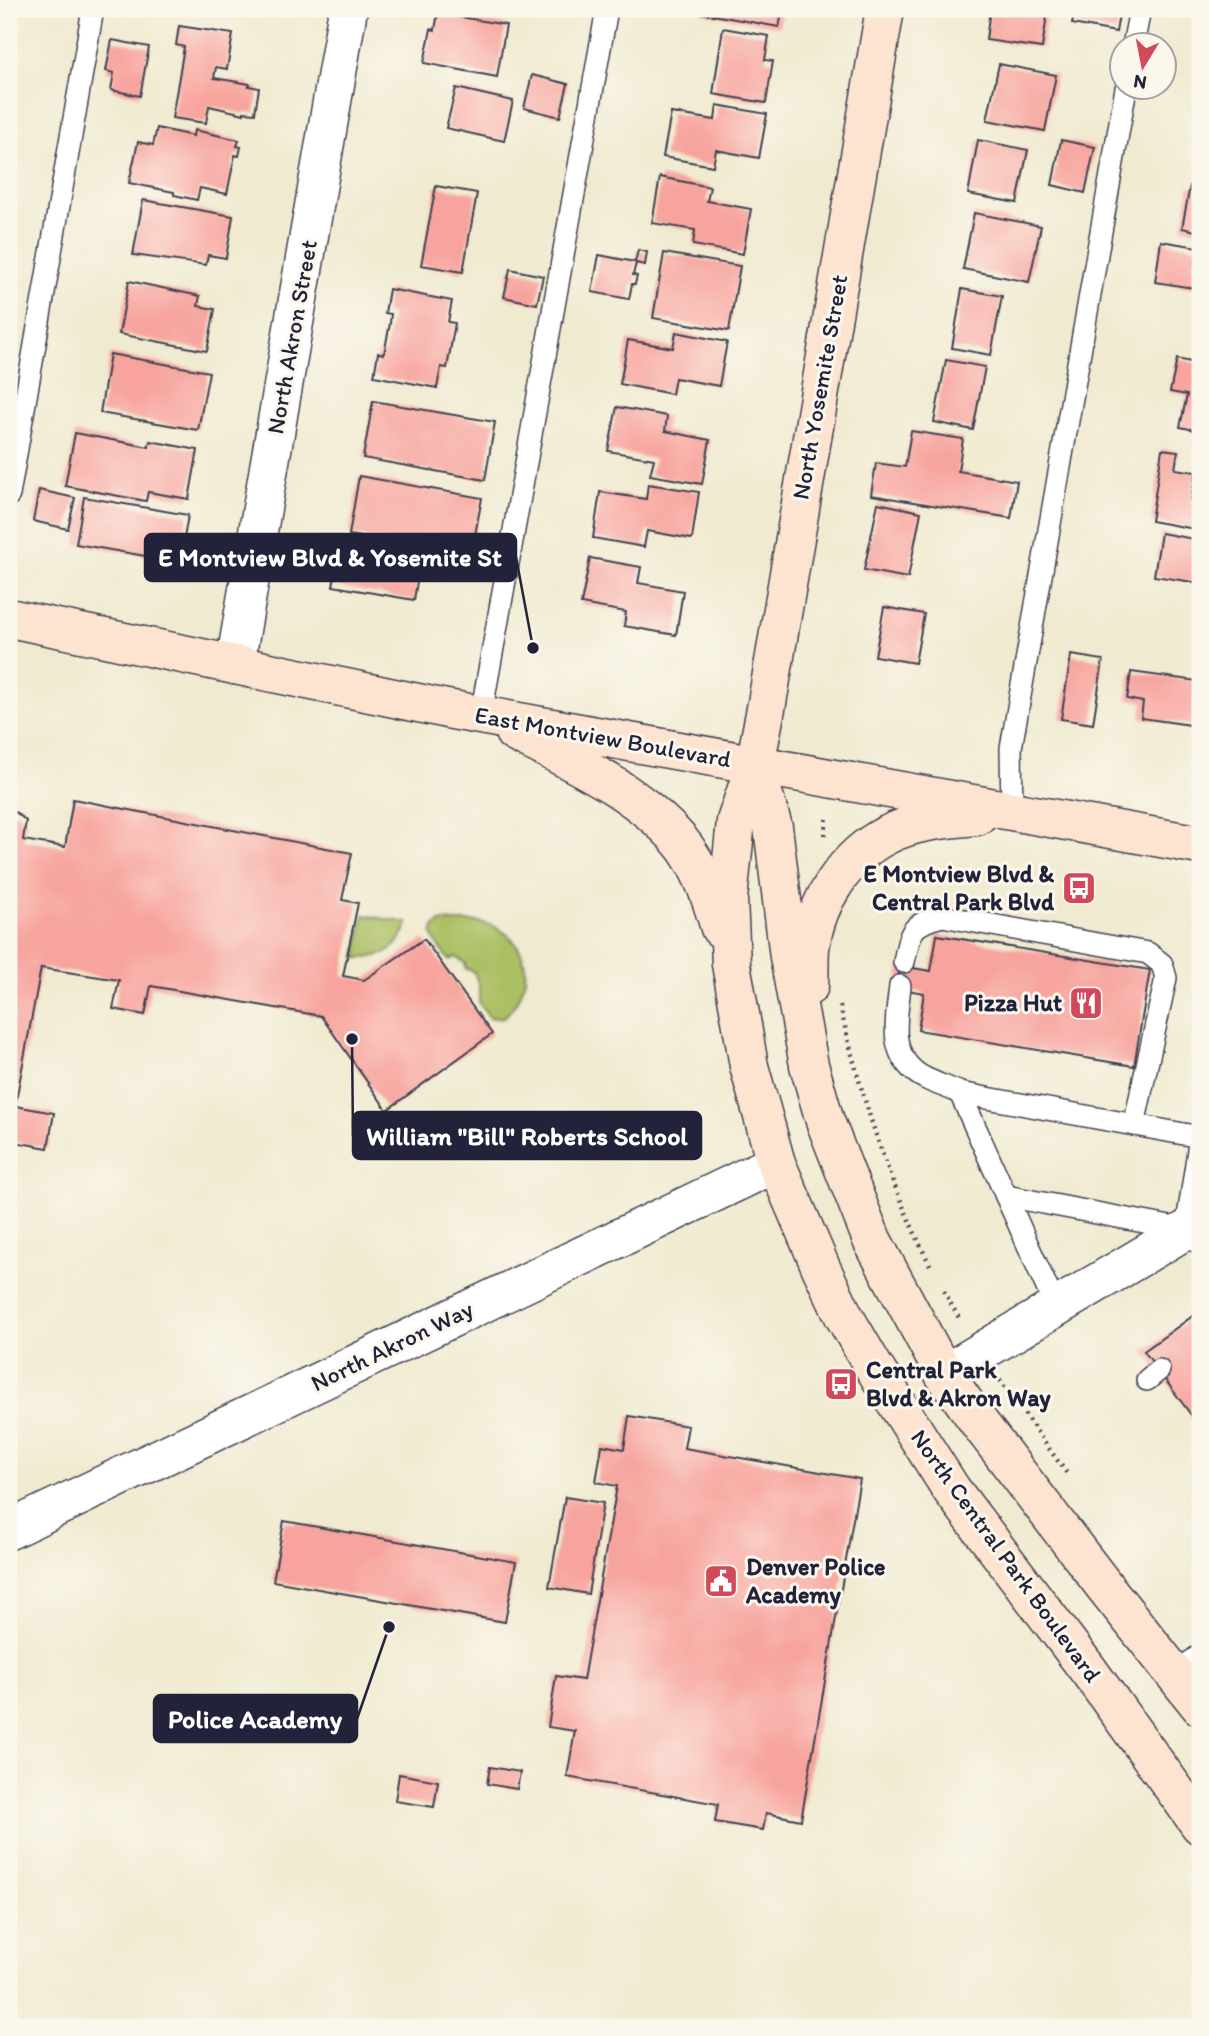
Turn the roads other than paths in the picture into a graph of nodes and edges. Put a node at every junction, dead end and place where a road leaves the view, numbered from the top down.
1 (93, 9) edge
2 (348, 9) edge
3 (607, 9) edge
4 (885, 9) edge
5 (1140, 9) edge
6 (1136, 32) edge
7 (1124, 102) edge
8 (9, 495) edge
9 (9, 618) edge
10 (235, 665) junction
11 (481, 715) junction
12 (755, 765) junction
13 (1012, 812) junction
14 (1200, 845) edge
15 (904, 962) dead end
16 (731, 964) junction
17 (900, 986) dead end
18 (809, 1065) junction
19 (960, 1093) junction
20 (1135, 1125) junction
21 (1200, 1137) edge
22 (776, 1163) junction
23 (1006, 1196) junction
24 (1193, 1231) edge
25 (1056, 1308) junction
26 (944, 1374) junction
27 (9, 1530) edge
28 (1187, 1665) edge
29 (1200, 1706) edge
30 (1200, 1825) edge

1 - 8 lane
2 - 10 street, North Akron Street
3 - 11 lane
4 - 12 main road, North Yosemite Street
5 - 6 lane
7 - 13 lane
9 - 10 main road, East Montview Boulevard
10 - 11 main road, East Montview Boulevard
11 - 12 main road, East Montview Boulevard
11 - 16 main road
12 - 13 main road, East Montview Boulevard
12 - 16 main road, North Central Park Boulevard
12 - 18 main road
13 - 14 main road, East Montview Boulevard
13 - 18 main road
15 - 20 lane
16 - 22 main road, North Central Park Boulevard
17 - 19 lane
18 - 26 main road
19 - 20 lane
19 - 23 lane
20 - 21 lane
21 - 24 lane
22 - 27 street, North Akron Way
22 - 30 main road, North Central Park Boulevard
23 - 24 lane
23 - 25 lane
24 - 25 street
25 - 26 street
26 - 28 main road
28 - 29 main road

